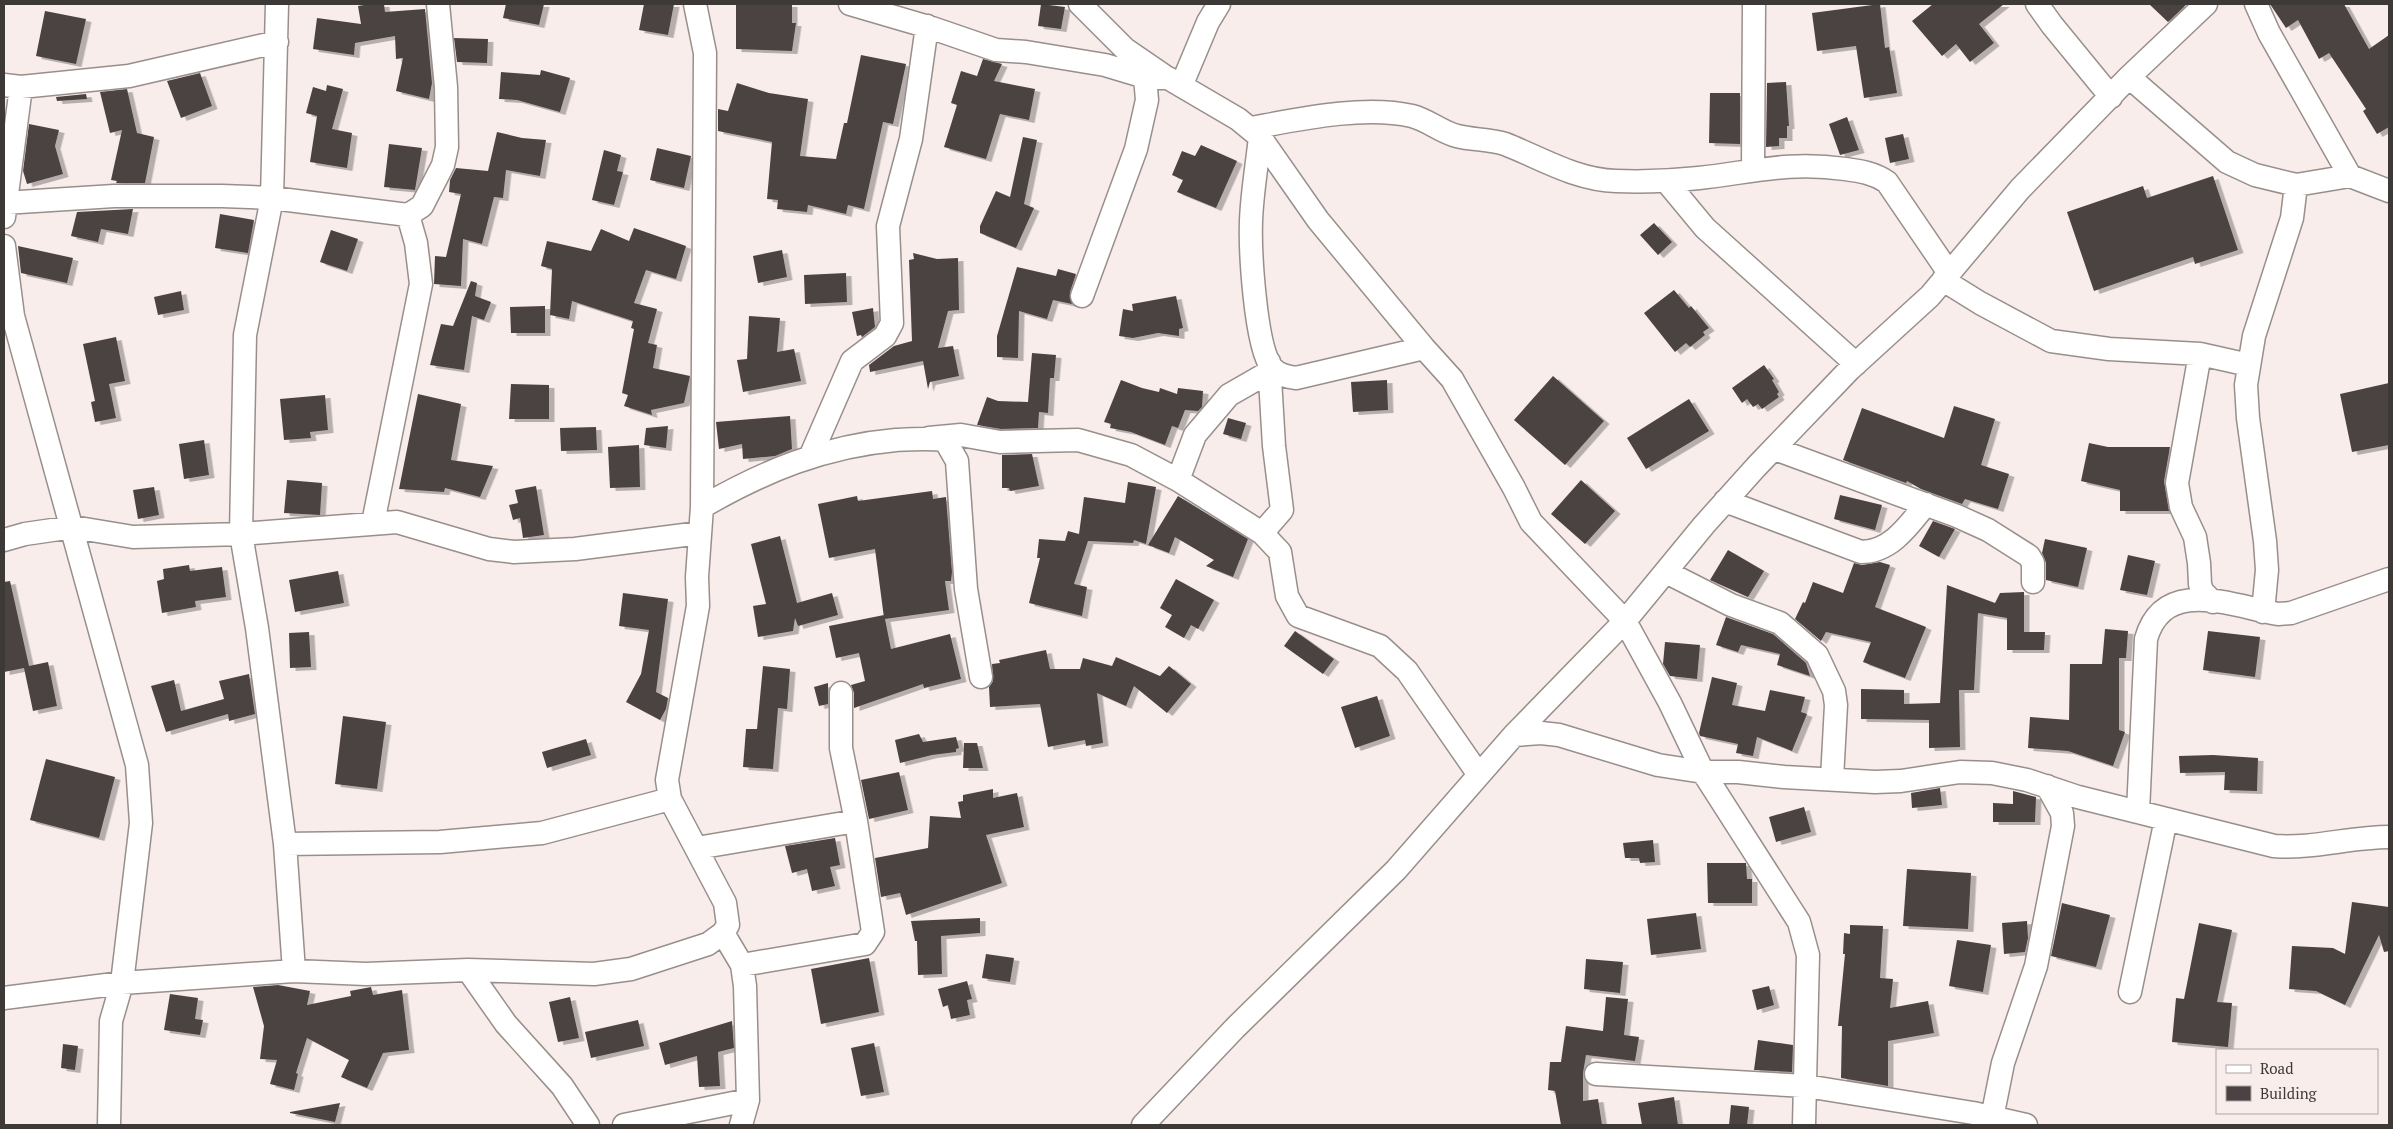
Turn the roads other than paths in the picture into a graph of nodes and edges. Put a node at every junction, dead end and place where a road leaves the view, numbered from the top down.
1 (276, 4) edge
2 (438, 4) edge
3 (695, 4) edge
4 (850, 4) edge
5 (1080, 4) edge
6 (1219, 4) edge
7 (1754, 4) edge
8 (2037, 4) edge
9 (2206, 4) edge
10 (2256, 4) edge
11 (927, 26) junction
12 (277, 42) junction
13 (1145, 77) junction
14 (2129, 78) junction
15 (1175, 81) junction
16 (12, 86) edge
17 (2111, 97) junction
18 (1255, 133) junction
19 (1753, 169) junction
20 (2350, 176) junction
21 (1666, 180) junction
22 (2296, 184) junction
23 (2389, 191) edge
24 (272, 198) junction
25 (4, 208) edge
26 (408, 215) junction
27 (4, 246) edge
28 (1946, 276) junction
29 (1082, 296) dead end
30 (1424, 348) junction
31 (2200, 354) junction
32 (1856, 364) junction
33 (2249, 365) junction
34 (1269, 367) junction
35 (929, 438) junction
36 (1775, 449) junction
37 (811, 455) junction
38 (1178, 480) junction
39 (1725, 501) junction
40 (1926, 504) junction
41 (702, 507) junction
42 (373, 523) junction
43 (73, 527) junction
44 (700, 533) junction
45 (241, 534) junction
46 (1262, 534) junction
47 (4, 540) edge
48 (1666, 572) junction
49 (2389, 578) edge
50 (2033, 582) dead end
51 (2213, 602) junction
52 (2263, 612) junction
53 (1625, 621) junction
54 (981, 677) dead end
55 (841, 693) dead end
56 (1514, 735) junction
57 (1703, 772) junction
58 (1479, 775) junction
59 (1832, 779) junction
60 (2047, 786) junction
61 (670, 799) junction
62 (2138, 812) junction
63 (2166, 819) junction
64 (856, 821) junction
65 (2389, 837) edge
66 (285, 844) junction
67 (697, 848) junction
68 (723, 933) junction
69 (742, 965) junction
70 (468, 970) junction
71 (294, 971) junction
72 (122, 983) junction
73 (2130, 992) dead end
74 (4, 997) edge
75 (4, 1003) edge
76 (1596, 1074) dead end
77 (1806, 1086) junction
78 (748, 1100) junction
79 (1992, 1118) junction
80 (109, 1125) edge
81 (588, 1125) edge
82 (624, 1125) edge
83 (741, 1125) edge
84 (1143, 1125) edge
85 (1804, 1125) edge
86 (2026, 1125) edge

1 - 12 street
2 - 26 street
3 - 41 street
4 - 11 street
5 - 15 street
6 - 15 street
7 - 19 street
8 - 17 street
9 - 14 street
10 - 20 street
11 - 13 street
11 - 37 street
12 - 16 street
12 - 24 street
13 - 15 street
13 - 29 street
14 - 17 street
14 - 22 street
15 - 18 street
16 - 25 street
17 - 28 street
18 - 21 street
18 - 30 street
18 - 34 street
19 - 21 street
19 - 28 street
20 - 22 street
20 - 23 street
21 - 32 street
22 - 33 street
24 - 25 street
24 - 26 street
24 - 45 street
26 - 42 street
27 - 43 street
28 - 31 street
28 - 32 street
30 - 34 street
30 - 53 street
31 - 33 street
31 - 51 street
32 - 36 street
33 - 52 street
34 - 38 street
34 - 46 street
35 - 37 street
35 - 38 street
35 - 54 street
36 - 39 street
36 - 40 street
37 - 41 street
38 - 46 street
39 - 40 street
39 - 48 street
40 - 50 street
41 - 44 street
42 - 44 street
42 - 45 street
43 - 45 street
43 - 47 street
43 - 72 street
44 - 61 street
45 - 66 street
46 - 58 street
48 - 53 street
48 - 59 street
49 - 52 street
51 - 52 street
51 - 62 street
53 - 56 street
53 - 57 street
55 - 64 street
56 - 57 street
56 - 58 street
57 - 59 street
57 - 77 street
58 - 84 street
59 - 60 street
60 - 62 street
60 - 79 street
61 - 66 street
61 - 67 street
62 - 63 street
63 - 65 street
63 - 73 street
64 - 67 street
64 - 69 street
66 - 71 street
67 - 68 street
68 - 69 street
68 - 70 street
69 - 78 street
70 - 71 street
70 - 81 street
71 - 72 street
72 - 74 street
72 - 80 street
74 - 75 street
76 - 77 street
77 - 79 street
77 - 85 street
78 - 82 street
78 - 83 street
79 - 86 street

